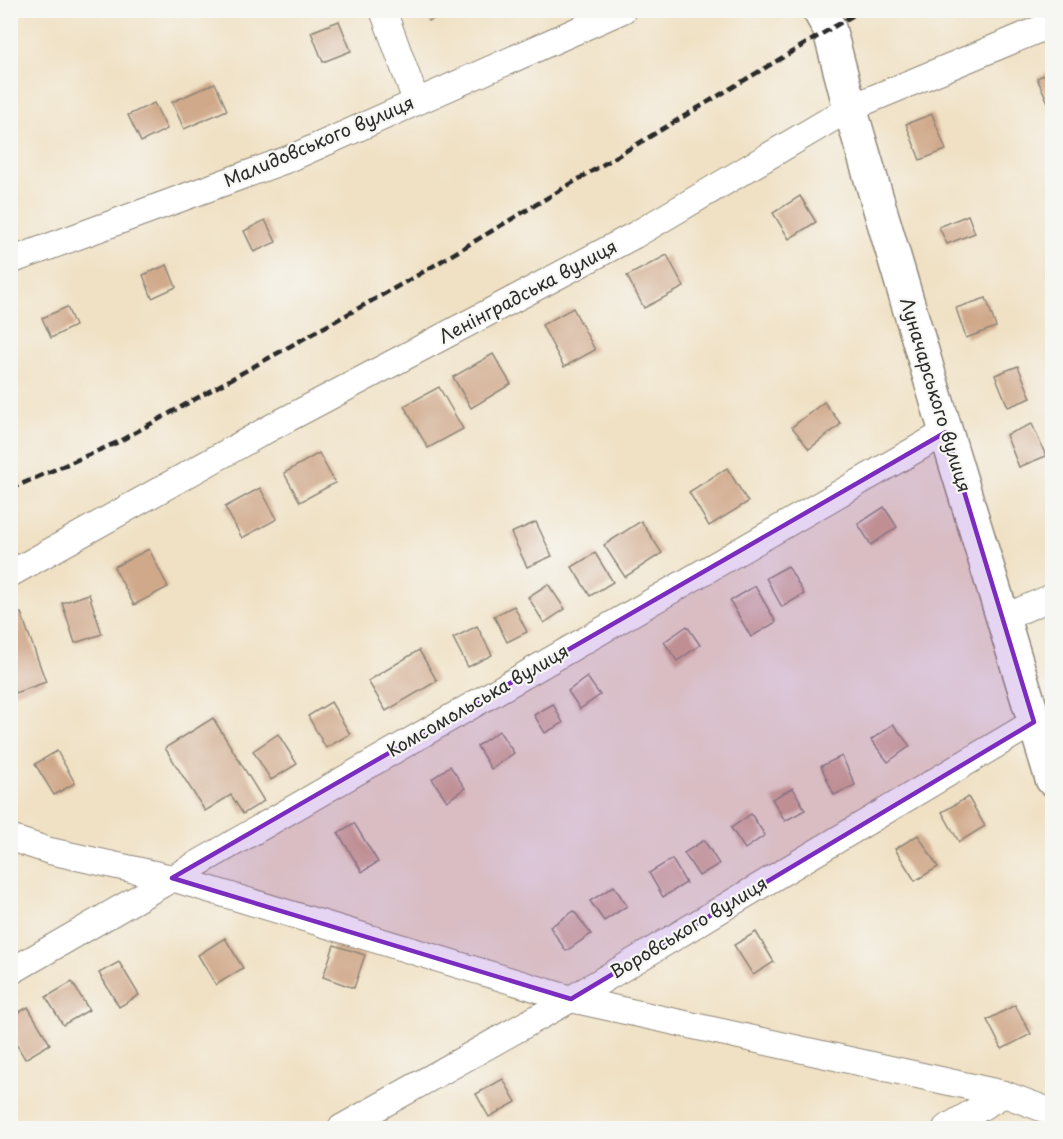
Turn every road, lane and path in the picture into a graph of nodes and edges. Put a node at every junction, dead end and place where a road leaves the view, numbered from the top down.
1 (383, 10) edge
2 (623, 10) edge
3 (819, 10) edge
4 (1053, 24) edge
5 (416, 101) junction
6 (850, 108) junction
7 (10, 261) edge
8 (945, 432) junction
9 (10, 574) edge
10 (1053, 597) edge
11 (1003, 618) junction
12 (1034, 722) junction
13 (1053, 779) edge
14 (10, 838) edge
15 (172, 878) junction
16 (10, 972) edge
17 (571, 999) junction
18 (1004, 1094) junction
19 (1053, 1112) edge
20 (341, 1128) edge
21 (946, 1128) edge

1 - 5 street
2 - 5 street, Малидовського вулиця
3 - 6 main road, Луначарського вулиця
4 - 6 street, Ленінградська вулиця
5 - 7 street, Малидовського вулиця
6 - 8 main road, Луначарського вулиця
6 - 9 street, Ленінградська вулиця
8 - 11 main road, Луначарського вулиця
8 - 15 street, Комсомольська вулиця
10 - 11 street
11 - 12 main road, Луначарського вулиця
12 - 13 main road, Луначарського вулиця
12 - 17 street, Воровського вулиця
14 - 15 street
15 - 16 street, Комсомольська вулиця
15 - 17 street
17 - 18 street
17 - 20 street, Воровського вулиця
18 - 19 street
18 - 21 street

